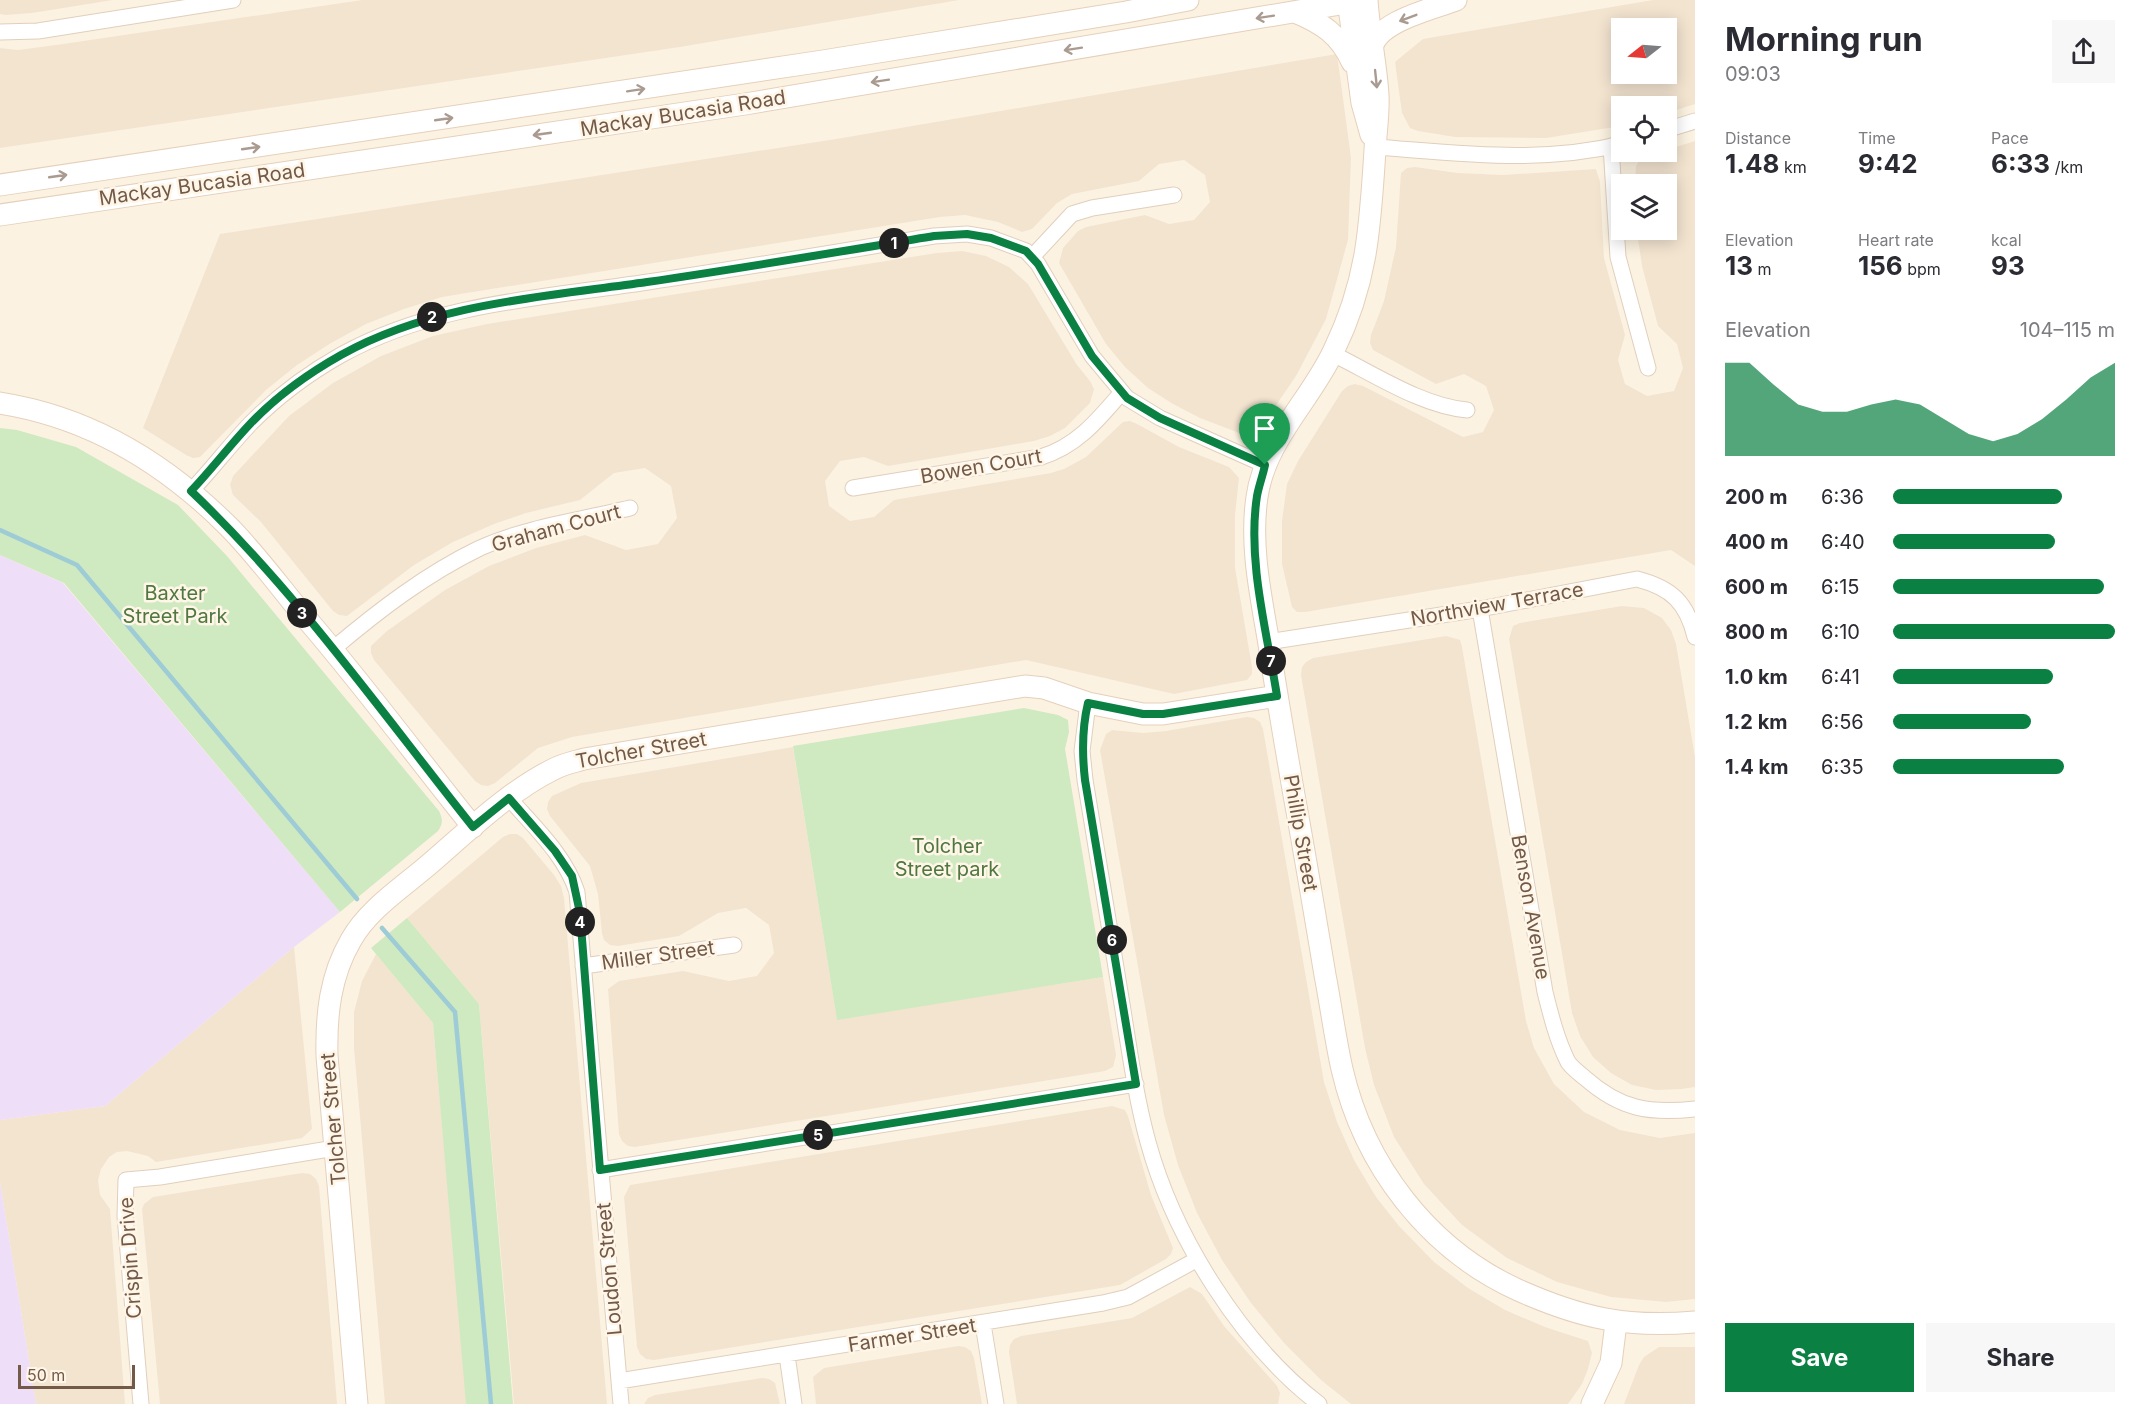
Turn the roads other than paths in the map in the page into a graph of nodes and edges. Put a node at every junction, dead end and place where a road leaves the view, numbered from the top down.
1 (233, 0) edge
2 (1188, 0) edge
3 (1456, 0) edge
4 (1357, 1) edge
5 (155, 5) edge
6 (1295, 12) junction
7 (0, 32) edge
8 (1372, 50) junction
9 (1358, 83) junction
10 (1695, 121) edge
11 (1677, 127) edge
12 (1611, 146) edge
13 (1375, 147) junction
14 (1616, 162) edge
15 (0, 185) edge
16 (1174, 195) dead end
17 (0, 215) edge
18 (1032, 257) junction
19 (1333, 354) junction
20 (1648, 368) dead end
21 (1122, 392) junction
22 (0, 403) edge
23 (1467, 410) dead end
24 (1265, 465) junction
25 (853, 488) dead end
26 (191, 491) junction
27 (630, 508) dead end
28 (1480, 609) junction
29 (1695, 637) edge
30 (1269, 642) junction
31 (333, 649) junction
32 (1277, 696) junction
33 (1088, 703) junction
34 (509, 798) junction
35 (473, 827) junction
36 (734, 945) dead end
37 (583, 966) junction
38 (1136, 1084) junction
39 (1695, 1108) edge
40 (335, 1148) junction
41 (600, 1170) junction
42 (1196, 1260) junction
43 (1695, 1322) edge
44 (1616, 1323) junction
45 (983, 1324) junction
46 (787, 1355) junction
47 (619, 1381) junction
48 (1309, 1401) edge
49 (141, 1404) edge
50 (357, 1404) edge
51 (621, 1404) edge
52 (794, 1404) edge
53 (996, 1404) edge
54 (1592, 1404) edge

1 - 5 street
15 -> 2 street, Mackay Bucasia Road
3 -> 8 street
4 - 6 street, Mackay Bucasia Road
4 - 8 street, Phillip Street
4 - 9 street, Phillip Street
5 - 7 street
6 - 9 street
6 -> 17 street, Mackay Bucasia Road
8 -> 13 street, Phillip Street
9 - 13 street, Phillip Street
10 - 11 street
12 - 13 street
13 - 19 street, Phillip Street
14 - 20 street
16 - 18 street
18 - 21 street
18 - 26 street
19 - 23 street
19 - 24 street, Phillip Street
21 - 24 street
21 - 25 street, Bowen Court
22 - 26 street
24 - 30 street, Phillip Street
26 - 31 street
27 - 31 street, Graham Court
28 - 29 street, Northview Terrace
28 - 30 street, Northview Terrace
28 - 39 street, Benson Avenue
30 - 32 street, Phillip Street
31 - 35 street
32 - 33 street, Tolcher Street
32 - 44 street, Phillip Street
33 - 34 street, Tolcher Street
33 - 38 street
34 - 35 street, Tolcher Street
34 - 37 street, Loudon Street
35 - 40 street, Tolcher Street
36 - 37 street, Miller Street
37 - 41 street, Loudon Street
38 - 41 street
38 - 42 street
40 - 49 street, Crispin Drive
40 - 50 street, Tolcher Street
41 - 47 street, Loudon Street
42 - 45 street, Farmer Street
42 - 48 street
43 - 44 street, Phillip Street
44 - 54 street
45 - 46 street, Farmer Street
45 - 53 street
46 - 47 street, Farmer Street
46 - 52 street
47 - 51 street, Loudon Street

